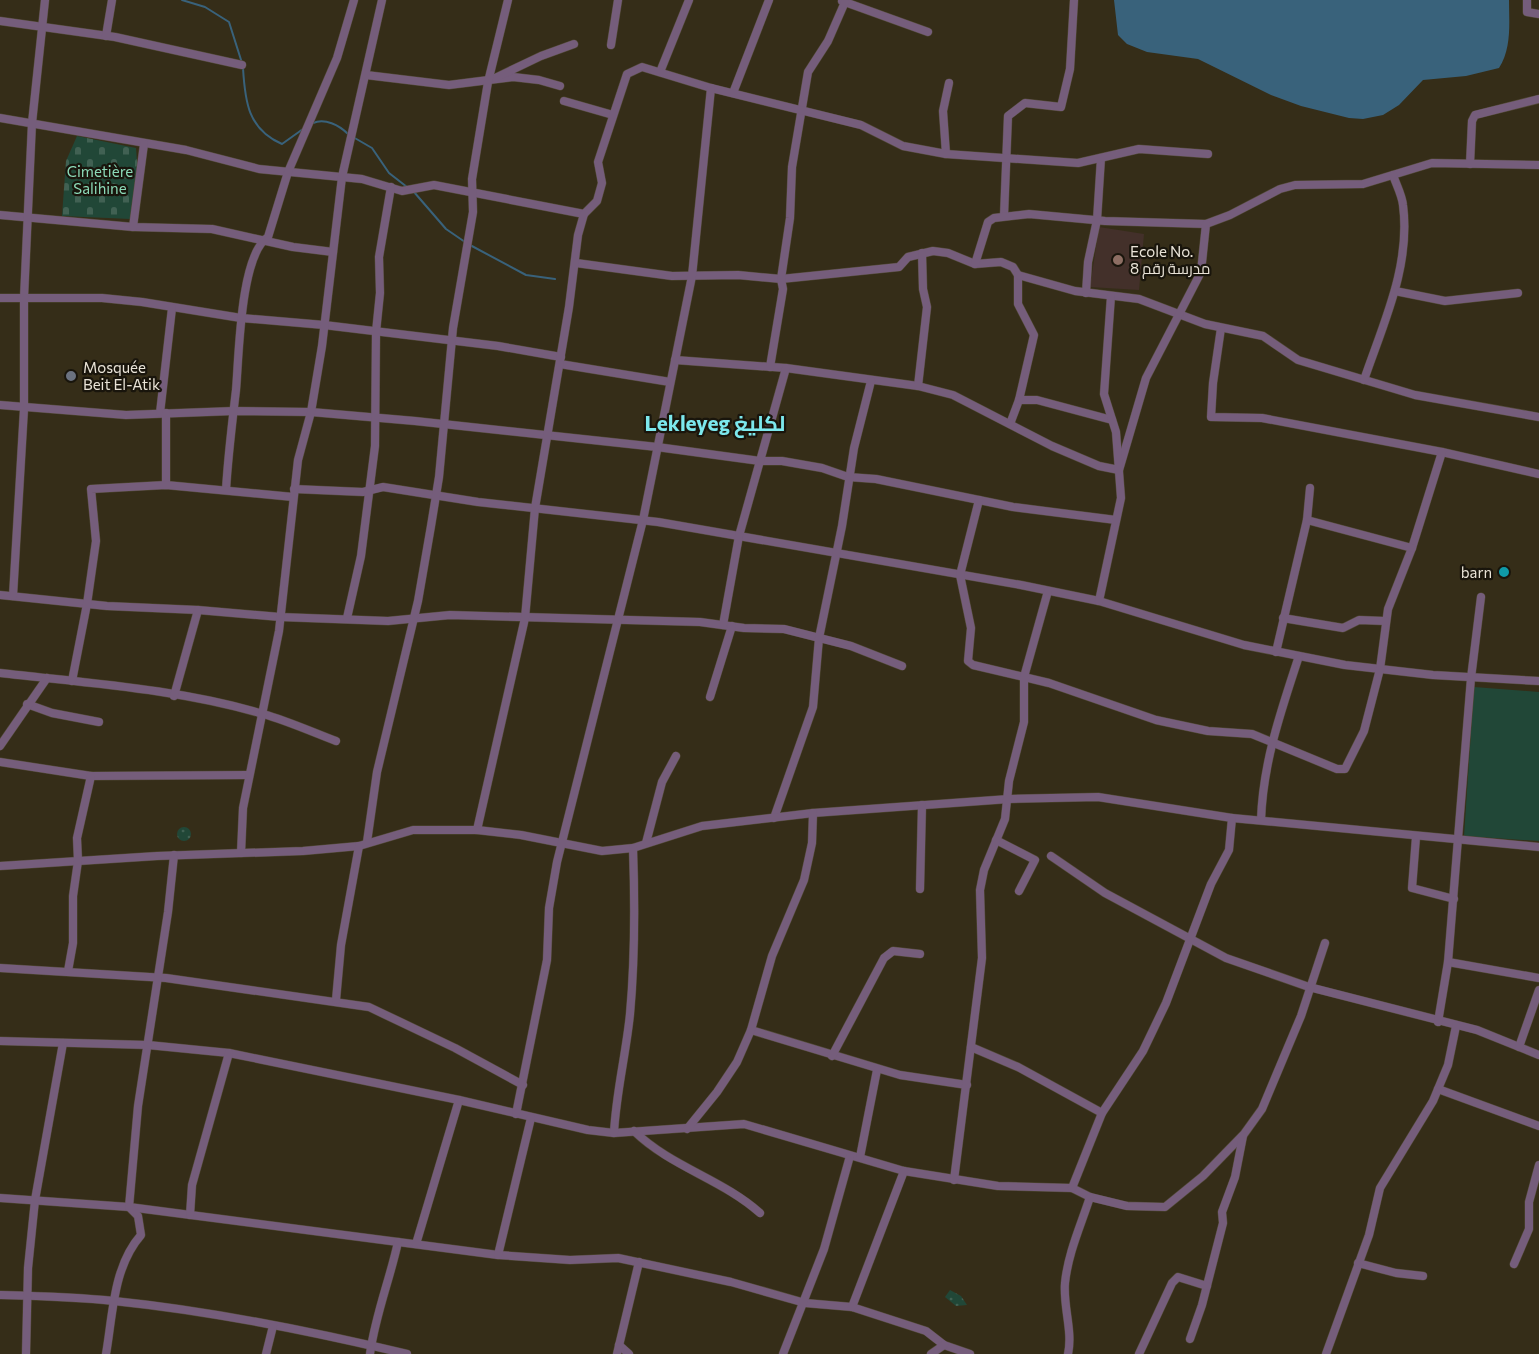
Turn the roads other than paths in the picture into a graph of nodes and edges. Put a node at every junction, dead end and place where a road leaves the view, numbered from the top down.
1 (45, 0) edge
2 (112, 0) edge
3 (354, 0) edge
4 (382, 0) edge
5 (508, 0) edge
6 (618, 0) edge
7 (689, 0) edge
8 (769, 0) edge
9 (1074, 0) edge
10 (1527, 0) edge
11 (843, 1) edge
12 (1539, 14) edge
13 (0, 21) edge
14 (42, 27) junction
15 (928, 32) dead end
16 (106, 36) junction
17 (574, 44) dead end
18 (611, 45) dead end
19 (242, 65) dead end
20 (660, 72) junction
21 (366, 75) junction
22 (489, 82) junction
23 (949, 83) dead end
24 (560, 86) dead end
25 (711, 87) junction
26 (733, 93) junction
27 (1539, 99) edge
28 (564, 101) dead end
29 (802, 109) junction
30 (613, 115) junction
31 (0, 118) edge
32 (32, 123) junction
33 (144, 144) junction
34 (946, 154) junction
35 (1208, 154) dead end
36 (1101, 158) junction
37 (1005, 160) junction
38 (1470, 164) junction
39 (1539, 165) edge
40 (288, 172) junction
41 (1393, 175) junction
42 (342, 177) junction
43 (391, 187) junction
44 (474, 192) junction
45 (584, 214) junction
46 (0, 215) edge
47 (1004, 216) junction
48 (27, 218) junction
49 (1097, 220) junction
50 (1206, 224) junction
51 (133, 227) junction
52 (263, 240) junction
53 (333, 252) junction
54 (922, 253) junction
55 (576, 263) junction
56 (975, 264) junction
57 (1018, 275) junction
58 (692, 276) junction
59 (781, 279) junction
60 (1395, 291) junction
61 (1518, 292) dead end
62 (1086, 293) junction
63 (1111, 296) junction
64 (0, 298) edge
65 (24, 298) junction
66 (172, 308) junction
67 (1179, 313) junction
68 (241, 318) junction
69 (324, 325) junction
70 (1221, 328) junction
71 (376, 333) junction
72 (452, 340) junction
73 (675, 360) junction
74 (560, 361) junction
75 (770, 367) junction
76 (786, 368) junction
77 (1364, 380) junction
78 (871, 381) junction
79 (670, 382) junction
80 (918, 386) junction
81 (1019, 400) junction
82 (0, 405) edge
83 (24, 409) junction
84 (234, 411) junction
85 (311, 412) junction
86 (163, 413) junction
87 (1539, 417) edge
88 (377, 418) junction
89 (1112, 420) junction
90 (1010, 424) junction
91 (444, 425) junction
92 (547, 437) junction
93 (657, 447) junction
94 (1442, 452) junction
95 (760, 461) junction
96 (1119, 470) junction
97 (1539, 474) edge
98 (848, 477) junction
99 (166, 485) junction
100 (1310, 488) dead end
101 (226, 490) junction
102 (371, 490) junction
103 (294, 493) junction
104 (437, 493) junction
105 (979, 500) junction
106 (535, 508) junction
107 (643, 520) junction
108 (1116, 520) junction
109 (1307, 520) junction
110 (739, 536) junction
111 (1412, 548) junction
112 (837, 553) junction
113 (960, 575) junction
114 (1048, 591) junction
115 (0, 595) edge
116 (13, 596) junction
117 (1482, 597) dead end
118 (1099, 601) junction
119 (87, 604) junction
120 (198, 610) junction
121 (280, 617) junction
122 (414, 617) junction
123 (347, 618) junction
124 (525, 618) junction
125 (1283, 618) junction
126 (618, 619) junction
127 (1385, 621) junction
128 (723, 625) junction
129 (732, 626) junction
130 (819, 638) junction
131 (1276, 652) junction
132 (1299, 656) junction
133 (902, 666) dead end
134 (1380, 669) junction
135 (0, 673) edge
136 (1024, 677) junction
137 (47, 678) junction
138 (1471, 678) junction
139 (72, 681) junction
140 (1539, 681) edge
141 (174, 696) junction
142 (710, 697) dead end
143 (27, 704) junction
144 (264, 714) junction
145 (99, 722) dead end
146 (336, 741) dead end
147 (1271, 742) junction
148 (0, 746) edge
149 (676, 756) dead end
150 (0, 762) edge
151 (91, 776) junction
152 (248, 776) junction
153 (1009, 799) junction
154 (922, 805) junction
155 (813, 813) junction
156 (774, 818) junction
157 (1232, 818) junction
158 (1261, 820) junction
159 (477, 830) junction
160 (1416, 837) junction
161 (1458, 839) junction
162 (996, 840) junction
163 (646, 843) junction
164 (363, 844) junction
165 (563, 844) junction
166 (1539, 847) edge
167 (633, 848) junction
168 (242, 853) junction
169 (174, 855) junction
170 (1052, 856) dead end
171 (78, 861) junction
172 (0, 867) edge
173 (920, 889) dead end
174 (1019, 891) dead end
175 (1455, 899) junction
176 (1189, 940) junction
177 (1325, 943) dead end
178 (920, 954) dead end
179 (1448, 962) junction
180 (0, 968) edge
181 (68, 971) junction
182 (159, 977) junction
183 (1539, 978) edge
184 (1309, 987) junction
185 (1539, 990) edge
186 (336, 1000) junction
187 (1438, 1022) junction
188 (1456, 1026) junction
189 (751, 1030) junction
190 (0, 1041) edge
191 (63, 1043) junction
192 (148, 1045) junction
193 (972, 1047) junction
194 (1519, 1047) junction
195 (229, 1053) junction
196 (1539, 1055) edge
197 (832, 1056) junction
198 (878, 1070) junction
199 (522, 1085) junction
200 (968, 1085) junction
201 (1438, 1089) junction
202 (459, 1100) junction
203 (1102, 1113) junction
204 (516, 1114) junction
205 (531, 1118) junction
206 (1539, 1126) edge
207 (687, 1129) junction
208 (634, 1131) junction
209 (614, 1133) junction
210 (1244, 1134) junction
211 (850, 1156) junction
212 (860, 1158) junction
213 (1539, 1165) edge
214 (904, 1171) junction
215 (954, 1180) junction
216 (1072, 1188) junction
217 (1090, 1197) junction
218 (0, 1198) edge
219 (36, 1200) junction
220 (129, 1207) junction
221 (760, 1213) dead end
222 (190, 1215) junction
223 (1530, 1229) junction
224 (1539, 1234) edge
225 (398, 1242) junction
226 (417, 1244) junction
227 (498, 1254) junction
228 (639, 1262) junction
229 (1358, 1263) junction
230 (1514, 1264) dead end
231 (1423, 1276) dead end
232 (1207, 1286) junction
233 (0, 1295) edge
234 (28, 1296) junction
235 (114, 1301) junction
236 (805, 1303) junction
237 (852, 1307) junction
238 (273, 1326) junction
239 (1190, 1339) dead end
240 (619, 1345) junction
241 (944, 1345) junction
242 (371, 1350) edge
243 (26, 1354) edge
244 (106, 1354) edge
245 (266, 1354) edge
246 (407, 1354) edge
247 (617, 1354) edge
248 (629, 1354) edge
249 (783, 1354) edge
250 (931, 1354) edge
251 (969, 1354) edge
252 (1068, 1354) edge
253 (1139, 1354) edge
254 (1326, 1354) edge

1 - 14 street
2 - 16 street
3 - 40 street
4 - 21 street
5 - 22 street
6 - 18 street
7 - 20 street
8 - 26 street
9 - 37 street
10 - 12 street
11 - 15 street
11 - 29 street
13 - 14 street
14 - 16 street
14 - 32 street
16 - 19 street
17 - 22 street
20 - 25 street
20 - 30 street
21 - 22 street
21 - 42 street
22 - 24 street
22 - 44 street
23 - 34 street
25 - 26 street
25 - 58 street
26 - 29 street
27 - 38 street
28 - 30 street
29 - 34 street
29 - 59 street
30 - 45 street
31 - 32 street
32 - 33 street
32 - 48 street
33 - 40 street
33 - 51 street
34 - 37 street
35 - 36 street
36 - 37 street
36 - 49 street
37 - 47 street
38 - 39 street
38 - 41 street
40 - 42 street
40 - 52 street
41 - 50 street
41 - 60 street
42 - 43 street
42 - 53 street
43 - 44 street
43 - 71 street
44 - 45 street
44 - 72 street
45 - 55 street
46 - 48 street
47 - 49 street
47 - 56 street
48 - 51 street
48 - 65 street
49 - 50 street
49 - 62 street
50 - 67 street
51 - 52 street
52 - 53 street
52 - 68 street
53 - 69 street
54 - 56 street
54 - 59 street
54 - 80 street
55 - 58 street
55 - 74 street
56 - 57 street
57 - 62 street
57 - 81 street
58 - 59 street
58 - 73 street
59 - 75 street
60 - 61 street
60 - 77 street
62 - 63 street
63 - 67 street
63 - 89 street
64 - 65 street
65 - 66 street
65 - 83 street
66 - 68 street
66 - 86 street
67 - 70 street
67 - 96 street
68 - 69 street
68 - 84 street
69 - 71 street
69 - 85 street
70 - 77 street
70 - 94 street
71 - 72 street
71 - 88 street
72 - 74 street
72 - 91 street
73 - 75 street
73 - 79 street
74 - 79 street
74 - 92 street
75 - 76 street
76 - 78 street
76 - 95 street
77 - 87 street
78 - 80 street
78 - 98 street
79 - 93 street
80 - 90 street
81 - 89 street
81 - 90 street
82 - 83 street
83 - 86 street
83 - 116 street
84 - 85 street
84 - 86 street
84 - 101 street
85 - 88 street
85 - 103 street
86 - 99 street
88 - 91 street
88 - 102 street
89 - 96 street
90 - 96 street
91 - 92 street
91 - 104 street
92 - 93 street
92 - 106 street
93 - 95 street
93 - 107 street
94 - 97 street
94 - 111 street
95 - 98 street
95 - 110 street
96 - 108 street
98 - 105 street
98 - 112 street
99 - 101 street
99 - 119 street
100 - 109 street
101 - 103 street
102 - 103 street
102 - 104 street
102 - 123 street
103 - 121 street
104 - 106 street
104 - 122 street
105 - 108 street
105 - 113 street
106 - 107 street
106 - 124 street
107 - 110 street
107 - 126 street
108 - 118 street
109 - 111 street
109 - 125 street
110 - 112 street
110 - 128 street
111 - 127 street
112 - 113 street
112 - 130 street
113 - 114 street
113 - 136 street
114 - 118 street
114 - 136 street
115 - 116 street
116 - 119 street
117 - 138 street
118 - 131 street
119 - 120 street
119 - 139 street
120 - 121 street
120 - 141 street
121 - 123 street
121 - 144 street
122 - 123 street
122 - 124 street
122 - 164 street
124 - 126 street
124 - 159 street
125 - 127 street
125 - 131 street
126 - 128 street
126 - 165 street
127 - 134 street
128 - 129 street
129 - 130 street
129 - 142 street
130 - 133 street
130 - 156 street
131 - 132 street
132 - 134 street
132 - 147 street
134 - 138 street
134 - 147 street
135 - 137 street
136 - 147 street
136 - 153 street
137 - 139 street
137 - 143 street
138 - 140 street
138 - 161 street
139 - 141 street
141 - 144 street
143 - 145 street
143 - 148 street
144 - 146 street
144 - 152 street
147 - 158 street
149 - 163 street
150 - 151 street
151 - 152 street
151 - 171 street
152 - 168 street
153 - 154 street
153 - 157 street
153 - 162 street
154 - 155 street
154 - 173 street
155 - 156 street
155 - 189 street
156 - 163 street
157 - 158 street
157 - 176 street
158 - 160 street
159 - 164 street
159 - 165 street
160 - 161 street
160 - 175 street
161 - 166 street
161 - 175 street
162 - 174 street
162 - 193 street
163 - 167 street
164 - 168 street
164 - 186 street
165 - 167 street
165 - 199 street
167 - 209 street
168 - 169 street
169 - 171 street
169 - 182 street
170 - 176 street
171 - 172 street
171 - 181 street
175 - 179 street
176 - 184 street
176 - 203 street
177 - 184 street
178 - 197 street
179 - 183 street
179 - 187 street
180 - 181 street
181 - 182 street
182 - 186 street
182 - 192 street
184 - 187 street
184 - 210 street
185 - 194 street
186 - 199 street
187 - 188 street
188 - 194 street
188 - 201 street
189 - 197 street
189 - 207 street
190 - 191 street
191 - 192 street
191 - 219 street
192 - 195 street
192 - 220 street
193 - 200 street
193 - 203 street
194 - 196 street
195 - 202 street
195 - 222 street
197 - 198 street
198 - 200 street
198 - 212 street
199 - 204 street
200 - 215 street
201 - 206 street
201 - 229 street
202 - 204 street
202 - 226 street
203 - 216 street
204 - 205 street
205 - 209 street
205 - 227 street
207 - 208 street
207 - 211 street
208 - 209 street
208 - 221 street
210 - 217 street
210 - 232 street
211 - 212 street
211 - 236 street
212 - 214 street
213 - 223 street
214 - 215 street
214 - 237 street
215 - 216 street
216 - 217 street
217 - 252 street
218 - 219 street
219 - 220 street
219 - 234 street
220 - 222 street
220 - 235 street
222 - 225 street
223 - 224 street
223 - 230 street
225 - 226 street
225 - 242 street
226 - 227 street
227 - 228 street
228 - 236 street
228 - 240 street
229 - 231 street
229 - 254 street
232 - 239 street
232 - 253 street
233 - 234 street
234 - 235 street
234 - 243 street
235 - 238 street
235 - 244 street
236 - 237 street
236 - 249 street
237 - 241 street
238 - 242 street
238 - 245 street
240 - 247 street
240 - 248 street
241 - 250 street
241 - 251 street
242 - 246 street

